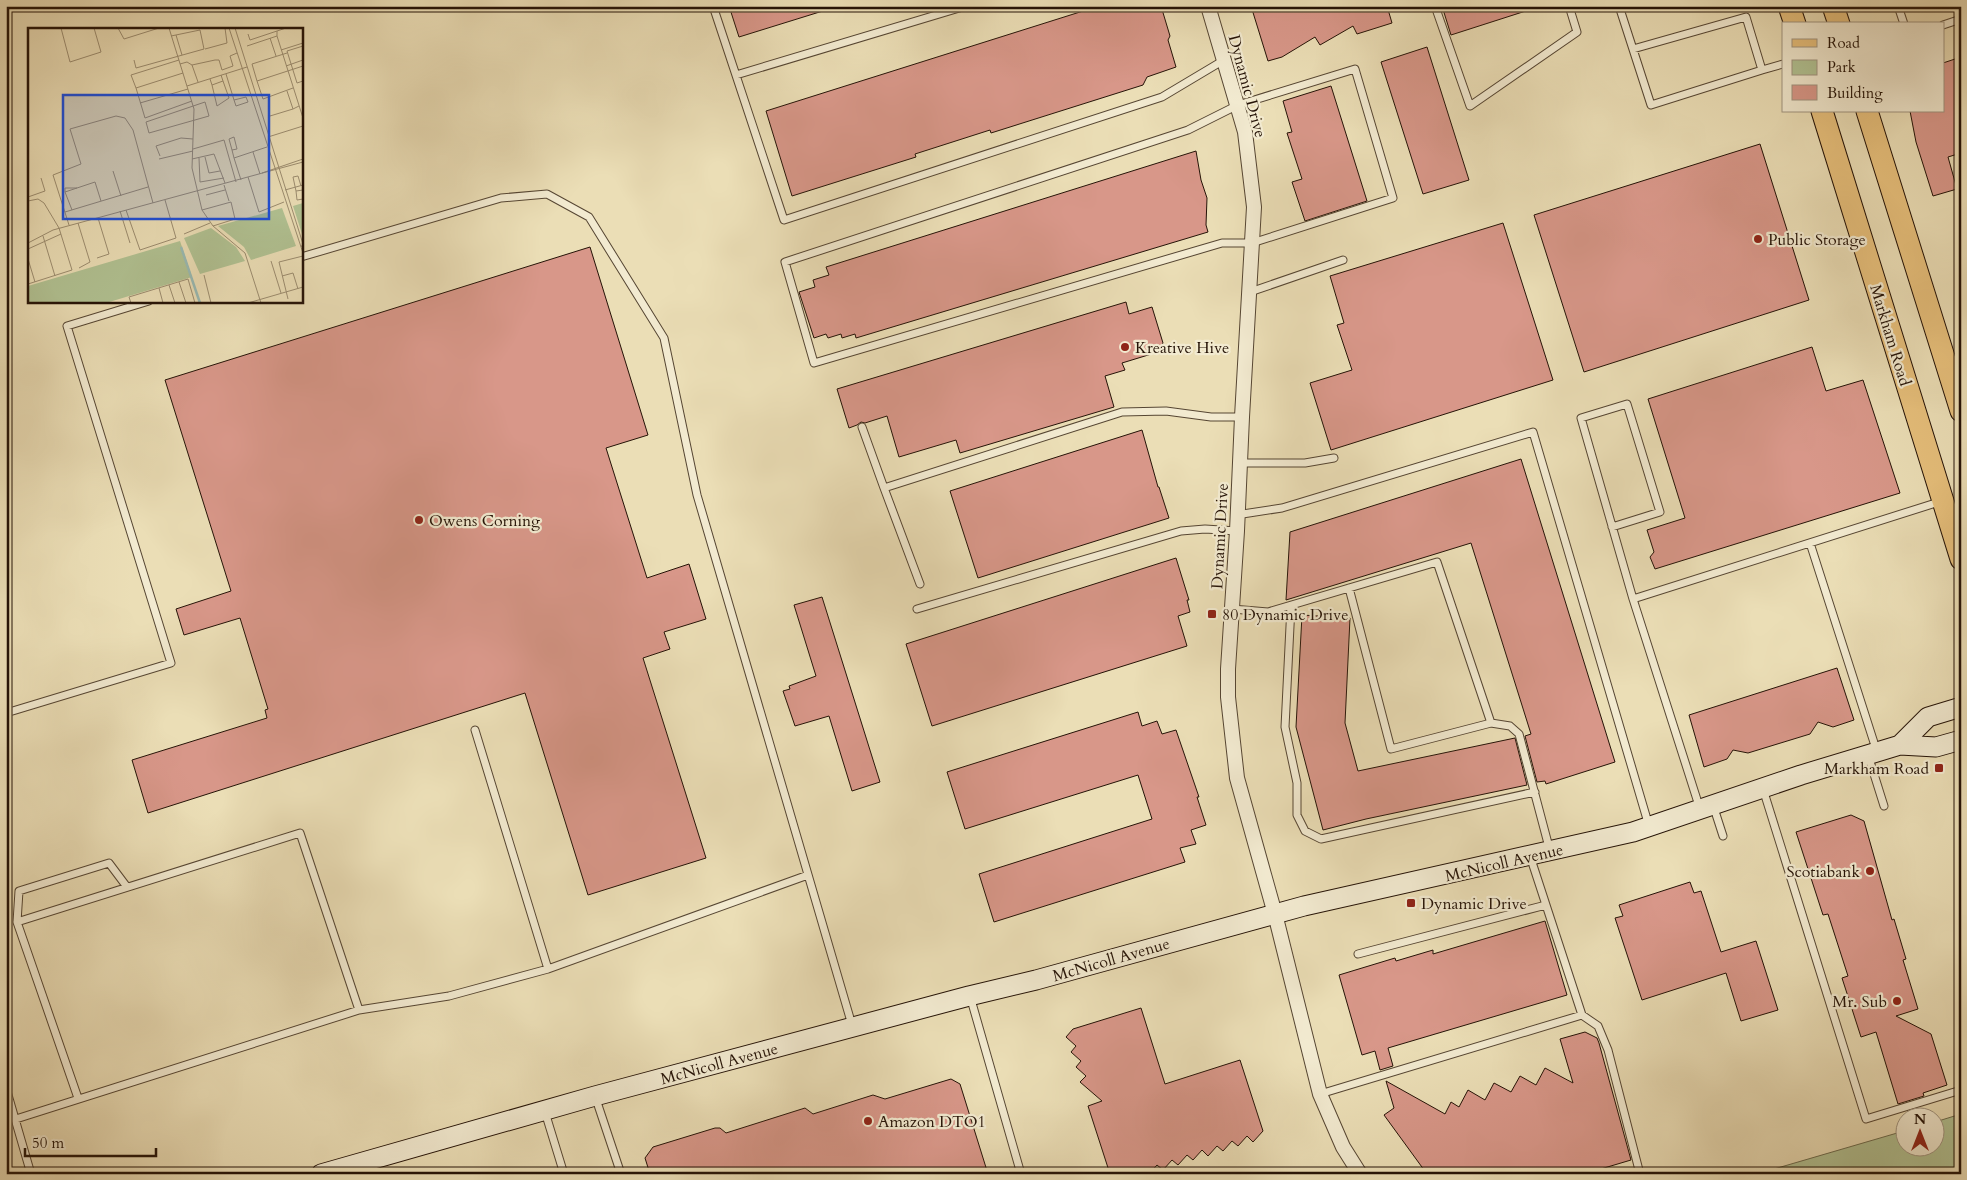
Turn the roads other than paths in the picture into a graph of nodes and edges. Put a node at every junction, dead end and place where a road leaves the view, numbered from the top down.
1 (713, 6) edge
2 (966, 6) edge
3 (1208, 6) edge
4 (1435, 6) edge
5 (1569, 6) edge
6 (1619, 6) edge
7 (1789, 6) edge
8 (1834, 6) edge
9 (1898, 6) edge
10 (1961, 19) edge
11 (1794, 22) edge
12 (1838, 22) edge
13 (1903, 22) edge
14 (1944, 25) edge
15 (1632, 49) junction
16 (1224, 60) junction
17 (1782, 64) edge
18 (1762, 70) junction
19 (736, 74) junction
20 (1238, 105) junction
21 (1822, 112) edge
22 (1866, 112) edge
23 (1252, 243) junction
24 (302, 256) edge
25 (1343, 260) dead end
26 (1250, 292) junction
27 (146, 302) edge
28 (1959, 401) edge
29 (1242, 417) junction
30 (862, 427) dead end
31 (1334, 458) dead end
32 (1240, 463) junction
33 (884, 488) junction
34 (1942, 501) junction
35 (1237, 515) junction
36 (1612, 527) junction
37 (1237, 531) junction
38 (1810, 543) junction
39 (1961, 559) edge
40 (920, 584) dead end
41 (1349, 588) junction
42 (1633, 599) junction
43 (1291, 606) junction
44 (917, 609) dead end
45 (1232, 610) junction
46 (1961, 707) edge
47 (6, 713) edge
48 (1491, 723) junction
49 (475, 730) dead end
50 (1961, 740) edge
51 (1900, 746) junction
52 (1872, 754) junction
53 (1763, 788) junction
54 (1535, 792) junction
55 (1884, 806) dead end
56 (1706, 807) junction
57 (1649, 826) junction
58 (1723, 836) dead end
59 (1550, 851) junction
60 (1530, 856) junction
61 (808, 875) junction
62 (127, 887) junction
63 (1546, 905) junction
64 (1275, 914) junction
65 (17, 922) junction
66 (1358, 954) dead end
67 (548, 969) junction
68 (970, 996) junction
69 (359, 1010) junction
70 (1582, 1015) junction
71 (853, 1027) junction
72 (6, 1088) edge
73 (1961, 1090) edge
74 (1320, 1094) junction
75 (595, 1096) junction
76 (78, 1098) junction
77 (544, 1110) junction
78 (16, 1119) junction
79 (326, 1173) edge
80 (31, 1174) edge
81 (564, 1174) edge
82 (621, 1174) edge
83 (1021, 1174) edge
84 (1360, 1174) edge
85 (1640, 1174) edge

1 - 19 lane
2 - 19 lane
3 - 16 street, Dynamic Drive
4 - 5 lane
6 - 15 lane
7 - 11 main road
8 - 12 main road
9 - 13 lane
10 - 14 lane
15 - 18 lane
15 - 18 lane
16 - 19 lane
16 - 20 street, Dynamic Drive
17 - 18 lane
20 - 23 street, Dynamic Drive
20 - 23 lane
20 - 23 lane
21 - 34 main road, Markham Road
22 - 28 main road
23 - 26 street, Dynamic Drive
24 - 61 lane
25 - 26 lane
26 - 29 street, Dynamic Drive
27 - 47 lane
29 - 32 street, Dynamic Drive
29 - 33 lane
30 - 33 lane
31 - 32 lane
32 - 35 street, Dynamic Drive
33 - 40 lane
34 - 38 lane
34 - 39 main road, Markham Road
35 - 37 street, Dynamic Drive
35 - 57 lane
36 - 36 lane
36 - 42 lane
37 - 44 lane
37 - 45 street, Dynamic Drive
38 - 42 lane
38 - 52 lane
41 - 43 lane
41 - 48 lane
41 - 48 lane
42 - 56 lane
43 - 45 lane
43 - 54 lane
45 - 64 street, Dynamic Drive
46 - 51 main road
48 - 54 lane
49 - 67 lane
50 - 51 main road, McNicoll Avenue
51 - 52 main road, McNicoll Avenue
52 - 53 main road, McNicoll Avenue
52 - 55 lane
53 - 56 main road, McNicoll Avenue
53 - 73 lane
54 - 59 lane
56 - 57 main road, McNicoll Avenue
56 - 58 lane
57 - 59 main road, McNicoll Avenue
59 - 60 main road, McNicoll Avenue
60 - 63 lane
60 - 64 main road, McNicoll Avenue
61 - 67 lane
61 - 71 lane
62 - 65 lane
62 - 65 lane
62 - 69 lane
63 - 66 lane
63 - 70 lane
64 - 68 main road, McNicoll Avenue
64 - 74 street, Dynamic Drive
65 - 76 lane
67 - 69 lane
68 - 71 main road, McNicoll Avenue
68 - 83 lane
69 - 76 lane
70 - 74 lane
70 - 85 lane
71 - 75 main road, McNicoll Avenue
72 - 78 lane
74 - 84 street, Dynamic Drive
75 - 77 main road, McNicoll Avenue
75 - 82 lane
76 - 78 lane
77 - 79 main road, McNicoll Avenue
77 - 81 lane
78 - 80 lane

